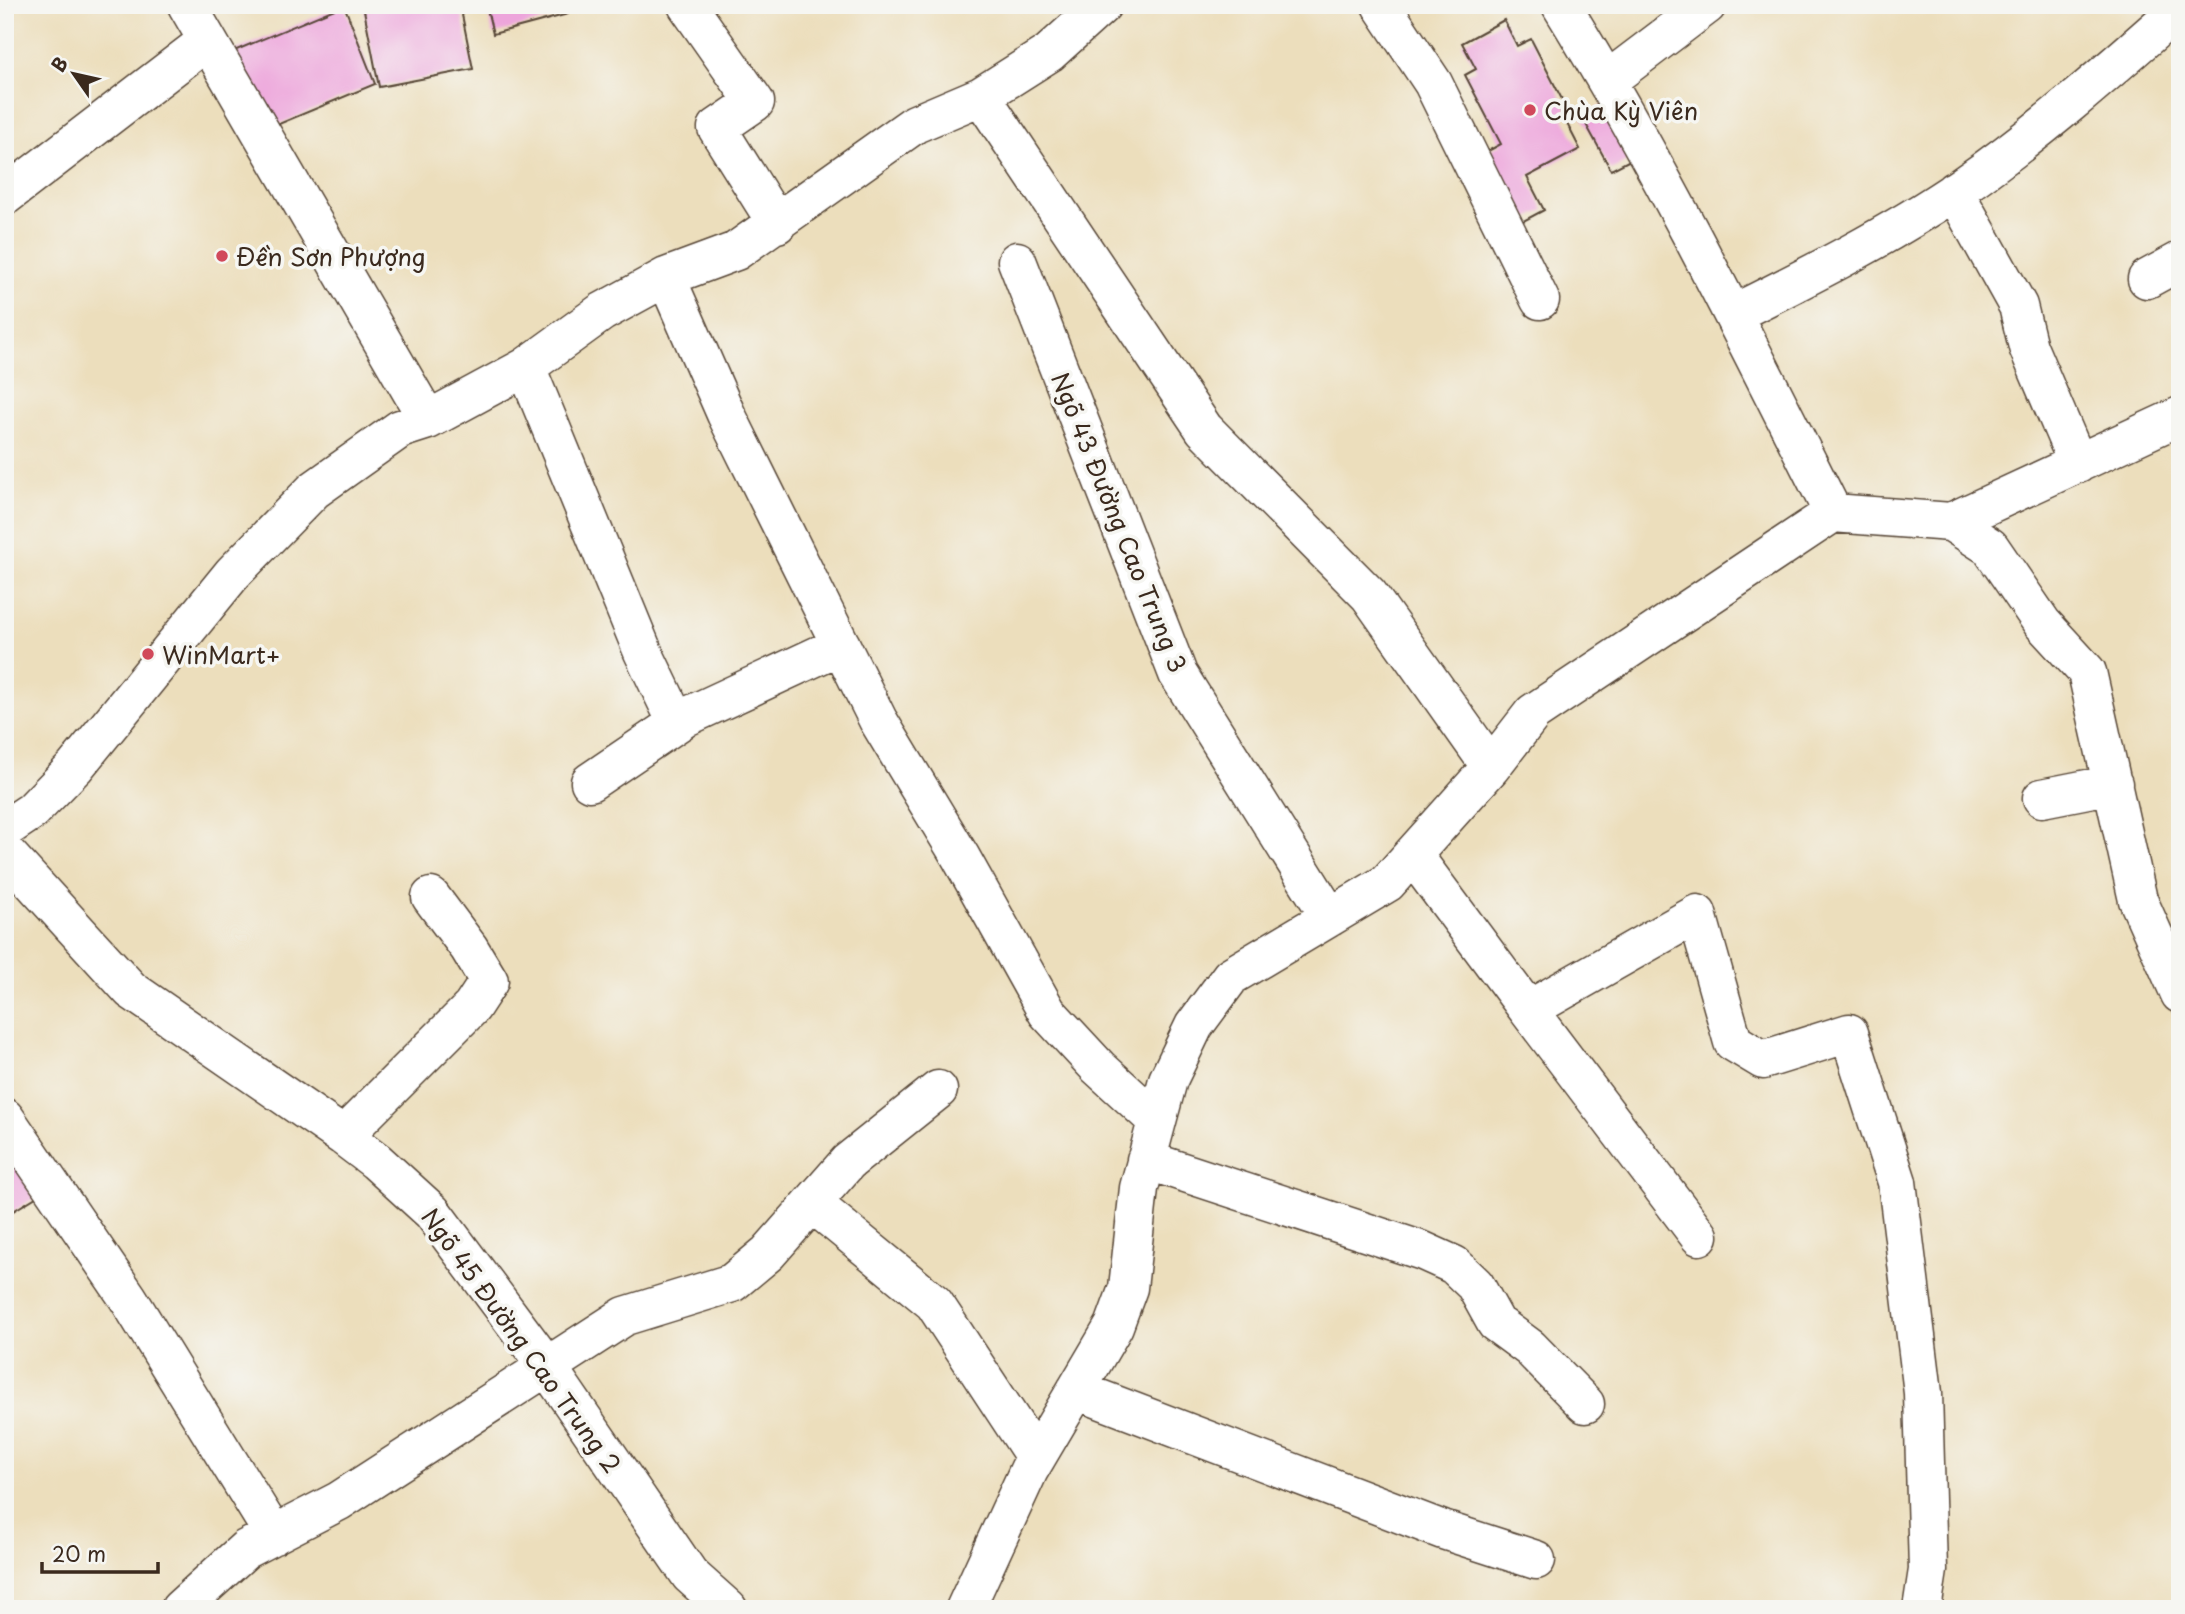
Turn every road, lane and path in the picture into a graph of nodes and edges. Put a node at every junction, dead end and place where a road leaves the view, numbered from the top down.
1 (187, 5) edge
2 (687, 5) edge
3 (1102, 5) edge
4 (1381, 5) edge
5 (1561, 5) edge
6 (1707, 5) edge
7 (2180, 8) edge
8 (208, 41) junction
9 (1608, 80) junction
10 (981, 96) junction
11 (1954, 191) junction
12 (5, 197) edge
13 (777, 224) junction
14 (1017, 261) dead end
15 (2180, 261) edge
16 (666, 277) junction
17 (2147, 279) dead end
18 (1540, 300) dead end
19 (1733, 314) junction
20 (526, 367) junction
21 (2180, 416) edge
22 (428, 420) junction
23 (2078, 464) junction
24 (1833, 513) junction
25 (1951, 522) junction
26 (841, 645) junction
27 (677, 723) junction
28 (1491, 767) junction
29 (590, 782) dead end
30 (2113, 784) junction
31 (2042, 798) dead end
32 (5, 829) edge
33 (5, 852) edge
34 (1413, 855) junction
35 (430, 897) dead end
36 (1330, 917) junction
37 (2180, 994) edge
38 (1528, 1010) junction
39 (938, 1090) dead end
40 (5, 1118) edge
41 (1157, 1121) junction
42 (343, 1136) junction
43 (1146, 1160) junction
44 (812, 1203) junction
45 (1699, 1236) dead end
46 (546, 1365) junction
47 (1076, 1390) junction
48 (1585, 1404) dead end
49 (1036, 1458) junction
50 (274, 1535) junction
51 (1536, 1560) dead end
52 (180, 1609) edge
53 (728, 1609) edge
54 (965, 1609) edge
55 (1922, 1609) edge

1 - 8 street
2 - 13 street
3 - 10 street
4 - 18 street
5 - 9 street
6 - 9 street
7 - 11 street
8 - 12 street
8 - 22 street
9 - 19 street
10 - 13 street
10 - 28 street
11 - 19 street
11 - 23 street
13 - 16 street
14 - 36 street, Ngõ 43 Đường Cao Trung 3
15 - 17 street
16 - 20 street
16 - 26 street
19 - 24 street
20 - 22 street
20 - 27 street
21 - 23 street
22 - 32 street
23 - 25 street
24 - 25 street
24 - 28 street
25 - 30 street
26 - 27 street
26 - 41 street
27 - 29 street
28 - 34 street
30 - 31 street
30 - 37 street
33 - 42 street, Ngõ 45 Đường Cao Trung 2
34 - 36 street
34 - 38 street
35 - 42 street
36 - 41 street
38 - 45 street
38 - 55 street
39 - 44 street
40 - 50 street
41 - 43 street
42 - 46 street, Ngõ 45 Đường Cao Trung 2
43 - 47 street
43 - 48 street
44 - 46 street
44 - 49 street
46 - 50 street
46 - 53 street, Ngõ 45 Đường Cao Trung 2
47 - 49 street
47 - 51 street
49 - 54 street
50 - 52 street

